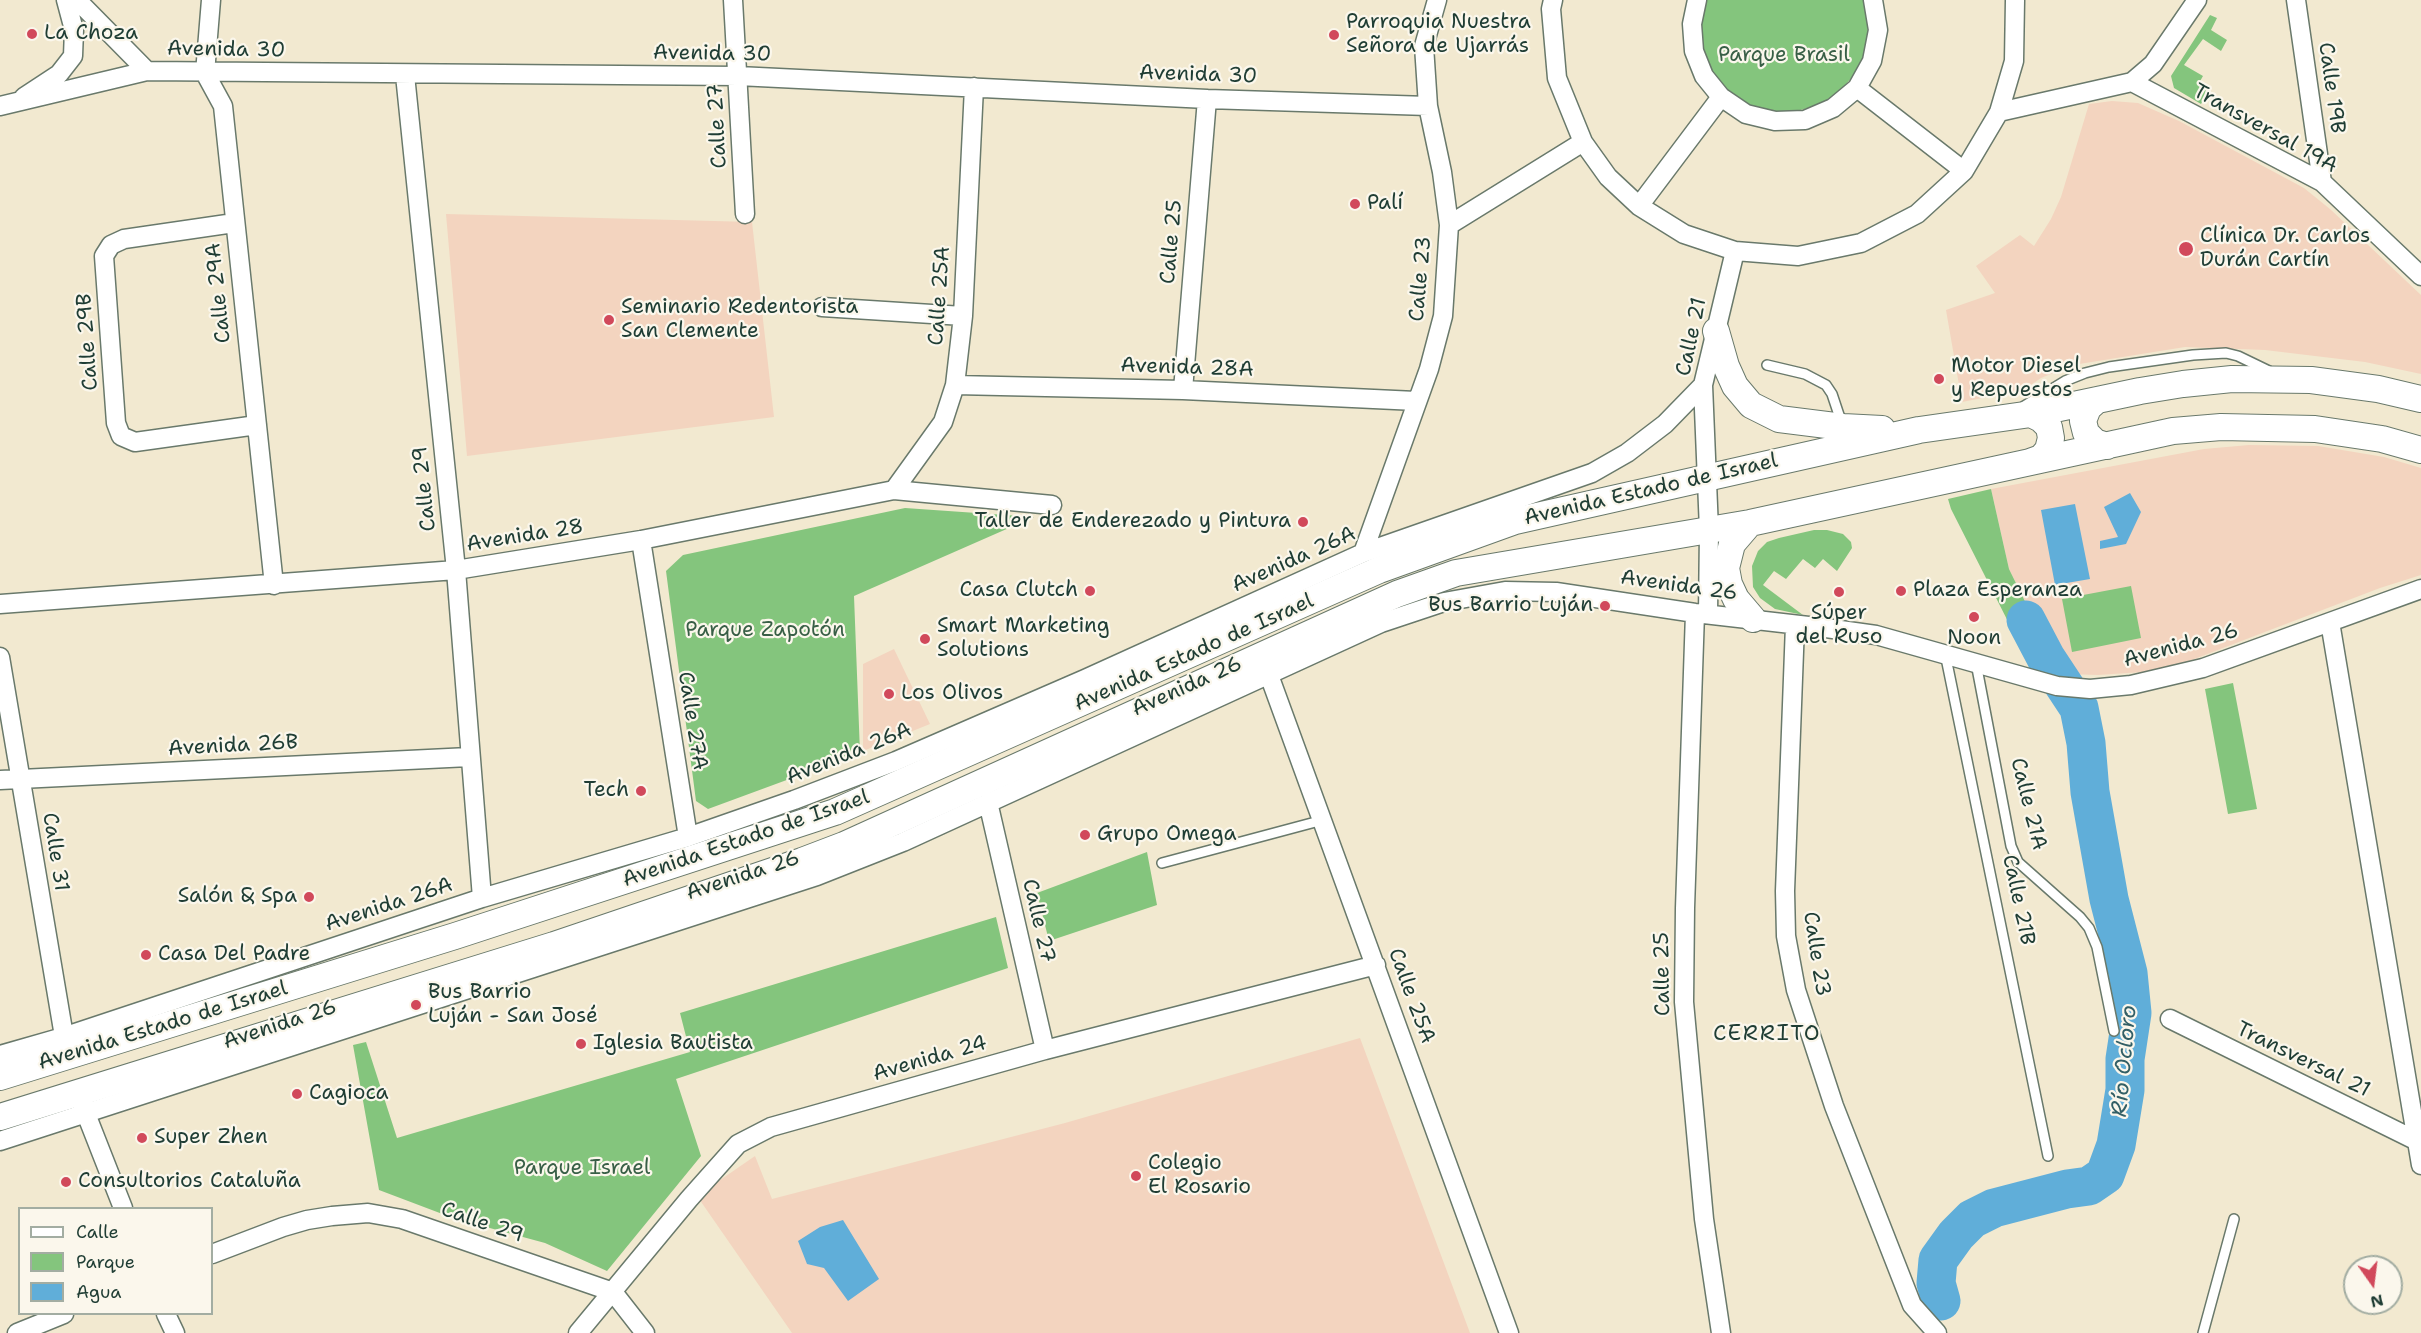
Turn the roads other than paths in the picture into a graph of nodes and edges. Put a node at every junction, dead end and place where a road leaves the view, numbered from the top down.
1 (66, 0) edge
2 (77, 0) edge
3 (211, 0) edge
4 (733, 0) edge
5 (1437, 0) edge
6 (1553, 0) edge
7 (1696, 0) edge
8 (1873, 0) edge
9 (2015, 0) edge
10 (2197, 0) edge
11 (2296, 0) edge
12 (147, 71) junction
13 (205, 73) junction
14 (405, 75) junction
15 (738, 76) junction
16 (2132, 82) junction
17 (974, 87) junction
18 (1857, 88) junction
19 (1721, 97) junction
20 (1206, 99) junction
21 (6, 106) edge
22 (1428, 106) junction
23 (2000, 112) junction
24 (1583, 142) junction
25 (1964, 171) junction
26 (2322, 182) junction
27 (1639, 206) junction
28 (745, 214) dead end
29 (234, 223) junction
30 (1449, 225) junction
31 (1735, 251) junction
32 (2421, 276) edge
33 (822, 307) dead end
34 (963, 316) junction
35 (1716, 331) junction
36 (1767, 365) dead end
37 (2285, 380) junction
38 (955, 385) junction
39 (1703, 385) junction
40 (1183, 390) junction
41 (2421, 399) edge
42 (2097, 400) junction
43 (1416, 401) junction
44 (2031, 414) junction
45 (2005, 418) junction
46 (257, 425) junction
47 (1843, 427) junction
48 (1919, 430) junction
49 (2107, 446) junction
50 (2421, 450) edge
51 (2030, 462) junction
52 (1708, 478) junction
53 (894, 490) junction
54 (1052, 505) dead end
55 (1750, 523) junction
56 (1709, 530) junction
57 (641, 540) junction
58 (1363, 553) junction
59 (456, 570) junction
60 (274, 585) junction
61 (2421, 589) edge
62 (0, 604) edge
63 (1702, 614) junction
64 (1753, 619) junction
65 (2330, 622) junction
66 (1795, 625) junction
67 (1944, 653) junction
68 (0, 657) edge
69 (1976, 663) junction
70 (1269, 675) junction
71 (469, 757) junction
72 (0, 780) edge
73 (21, 780) junction
74 (988, 802) junction
75 (1323, 820) junction
76 (688, 837) junction
77 (1162, 862) dead end
78 (482, 898) junction
79 (672, 906) junction
80 (619, 939) junction
81 (1376, 965) junction
82 (467, 988) junction
83 (413, 989) junction
84 (2170, 1019) dead end
85 (2114, 1031) dead end
86 (65, 1046) junction
87 (1045, 1050) junction
88 (0, 1055) edge
89 (0, 1077) edge
90 (82, 1102) junction
91 (0, 1117) edge
92 (0, 1141) edge
93 (2417, 1141) junction
94 (2048, 1156) dead end
95 (2421, 1165) edge
96 (122, 1207) edge
97 (2234, 1220) dead end
98 (213, 1254) edge
99 (613, 1292) junction
100 (62, 1315) edge
101 (166, 1315) edge
102 (17, 1333) edge
103 (175, 1333) edge
104 (578, 1333) edge
105 (645, 1333) edge
106 (1509, 1333) edge
107 (1721, 1333) edge
108 (1937, 1333) edge
109 (2203, 1333) edge

1 - 21 street
2 - 12 street
3 - 13 street
4 - 15 street, Calle 27
5 - 22 street, Calle 23
6 - 24 street
7 - 19 street
8 - 18 street
9 - 23 street
10 - 16 street
11 - 26 street, Calle 19B
12 - 13 street, Avenida 30
12 - 21 street, Avenida 30
13 - 14 street, Avenida 30
13 - 29 street, Calle 29A
14 - 15 street, Avenida 30
14 - 59 street, Calle 29
15 - 17 street, Avenida 30
15 - 28 street, Calle 27
16 - 23 street
16 - 26 street, Transversal 19A
17 - 20 street, Avenida 30
17 - 34 street, Calle 25A
18 - 19 street
18 - 25 street
19 - 27 street
20 - 22 street, Avenida 30
20 - 40 street, Calle 25
22 - 30 street, Calle 23
23 - 25 street
24 - 27 street
24 - 30 street
25 - 31 street
26 - 32 street, Transversal 19A
27 - 31 street
29 - 46 street, Calle 29A
29 - 46 street, Calle 29B
30 - 43 street, Calle 23
31 - 35 street, Calle 21
33 - 34 street
34 - 38 street, Calle 25A
35 - 39 street, Calle 21
35 - 47 main road
36 - 47 lane
37 - 41 main road, Avenida Estado de Israel
37 - 42 main road, Avenida Estado de Israel
37 - 45 lane
38 - 40 street, Avenida 28A
38 - 53 street, Calle 25A
39 - 52 street, Calle 21
39 - 58 street, Avenida 26A
40 - 43 street, Avenida 28A
42 - 44 main road, Avenida Estado de Israel
42 - 49 main road
43 - 58 street, Calle 23
44 - 45 main road, Avenida Estado de Israel
44 - 51 main road
45 - 48 main road, Avenida Estado de Israel
46 - 60 street, Calle 29A
47 - 48 main road
48 - 52 main road, Avenida Estado de Israel
49 - 50 main road, Avenida Estado de Israel
49 - 51 main road, Avenida Estado de Israel
51 - 55 main road, Avenida Estado de Israel
52 - 56 street, Calle 21
52 - 86 main road, Avenida Estado de Israel
53 - 54 street, Avenida 28
53 - 57 street, Avenida 28
55 - 56 main road, Avenida Estado de Israel
55 - 64 main road
56 - 63 street, Calle 21
56 - 79 main road, Avenida Estado de Israel
57 - 59 street, Avenida 28
57 - 76 street, Calle 27A
58 - 76 street, Avenida 26A
59 - 60 street, Avenida 28
59 - 71 street, Calle 29
60 - 62 street, Avenida 28
61 - 65 street, Avenida 26
63 - 64 street, Avenida 26
63 - 70 street, Avenida 26
63 - 107 street, Calle 25
64 - 66 street, Avenida 26
65 - 69 street, Avenida 26
65 - 93 street
66 - 67 street, Avenida 26
66 - 108 street, Calle 23
67 - 69 street, Avenida 26
67 - 94 lane, Calle 21B
68 - 73 street, Calle 31
69 - 85 lane, Calle 21A
70 - 74 street, Avenida 26
70 - 75 street, Calle 25A
71 - 73 street, Avenida 26B
71 - 78 street, Calle 29
72 - 73 street, Avenida 26B
73 - 86 street, Calle 31
74 - 80 street, Avenida 26
74 - 87 street, Calle 27
75 - 77 lane
75 - 81 street, Calle 25A
76 - 78 street, Avenida 26A
78 - 86 street, Avenida 26A
79 - 80 main road
79 - 83 main road, Avenida Estado de Israel
80 - 82 street, Avenida 26
81 - 87 street, Avenida 24
81 - 106 street, Calle 25A
82 - 83 main road
82 - 90 street, Avenida 26
83 - 90 main road, Avenida Estado de Israel
84 - 93 street, Transversal 21
86 - 88 street, Avenida 26A
86 - 89 main road, Avenida Estado de Israel
87 - 99 street, Avenida 24
90 - 91 main road, Avenida Estado de Israel
90 - 92 street, Avenida 26
90 - 96 street
93 - 95 street
97 - 109 lane
98 - 99 street, Calle 29
99 - 104 street, Avenida 24
99 - 105 street
100 - 102 street
101 - 103 street

